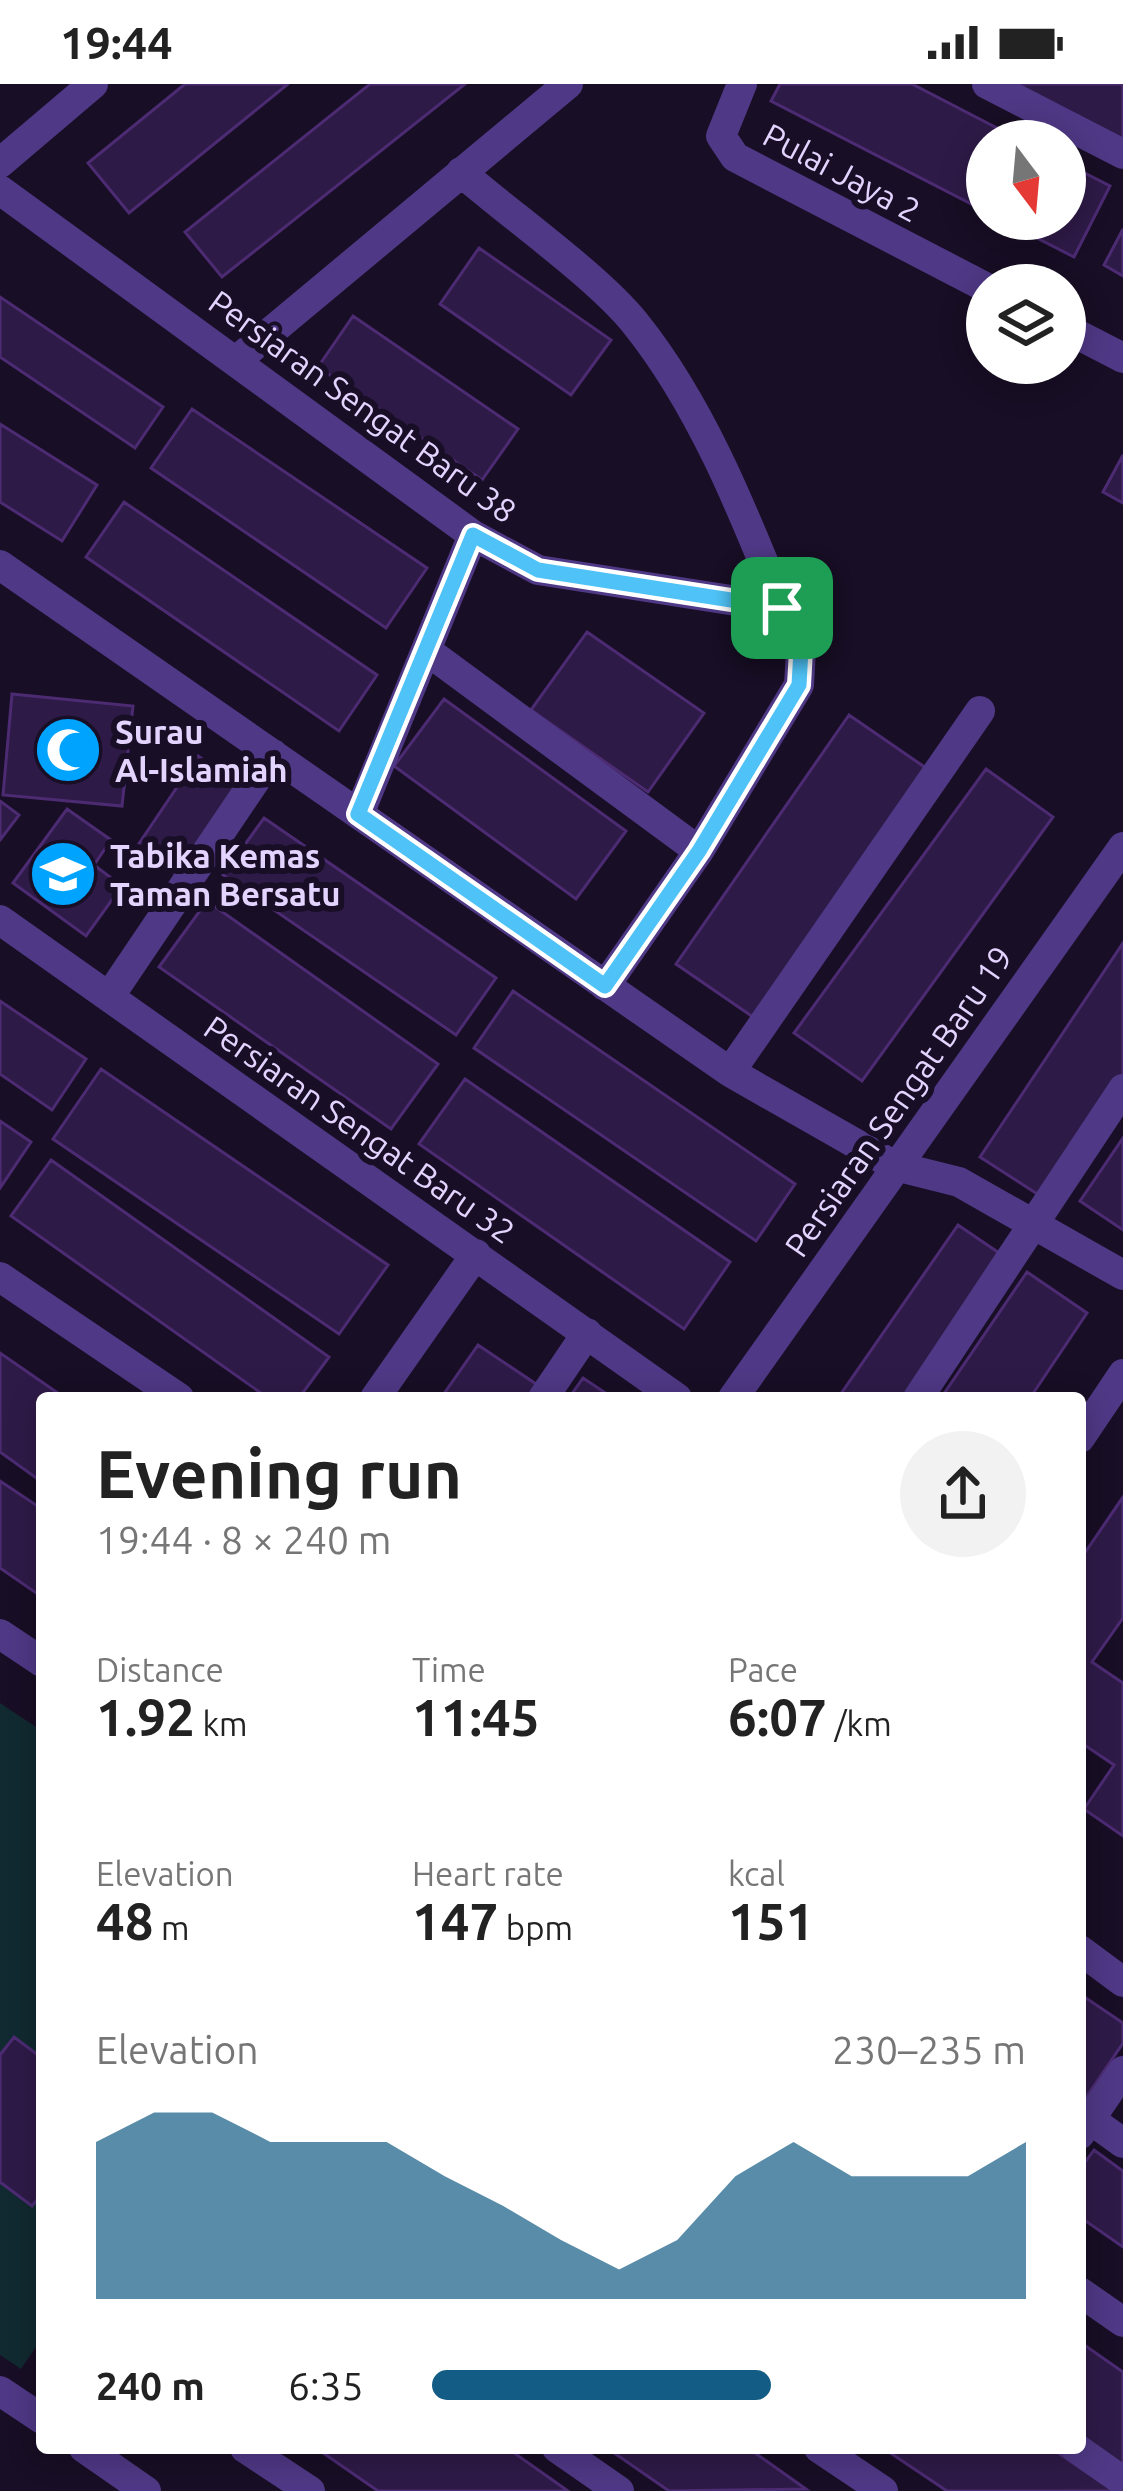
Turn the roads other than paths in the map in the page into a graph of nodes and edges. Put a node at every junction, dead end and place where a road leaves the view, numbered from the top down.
1 (93, 84) edge
2 (568, 84) edge
3 (742, 84) edge
4 (987, 84) edge
5 (1123, 154) edge
6 (0, 163) edge
7 (461, 172) junction
8 (0, 190) edge
9 (966, 277) edge
10 (1086, 339) edge
11 (1123, 358) edge
12 (237, 360) junction
13 (473, 535) junction
14 (0, 565) edge
15 (782, 608) junction
16 (426, 650) junction
17 (980, 711) dead end
18 (273, 754) junction
19 (358, 814) junction
20 (1123, 847) edge
21 (699, 851) junction
22 (0, 920) edge
23 (605, 986) junction
24 (109, 997) junction
25 (730, 1072) junction
26 (1123, 1089) edge
27 (896, 1166) junction
28 (1034, 1224) junction
29 (476, 1254) junction
30 (1123, 1275) edge
31 (0, 1277) edge
32 (587, 1333) junction
33 (1123, 1374) edge
34 (170, 1392) edge
35 (379, 1392) edge
36 (547, 1392) edge
37 (669, 1392) edge
38 (737, 1392) edge
39 (922, 1392) edge
40 (1086, 1429) edge
41 (0, 1634) edge
42 (36, 1658) edge
43 (1086, 1954) edge
44 (1123, 1982) edge
45 (1123, 2071) edge
46 (1086, 2118) edge
47 (1086, 2122) edge
48 (1123, 2143) edge
49 (1086, 2296) edge
50 (1123, 2322) edge
51 (0, 2391) edge
52 (36, 2412) edge
53 (93, 2454) edge
54 (254, 2454) edge
55 (566, 2454) edge
56 (1085, 2454) edge
57 (857, 2458) edge
58 (1123, 2481) edge
59 (146, 2491) edge
60 (310, 2491) edge
61 (619, 2491) edge
62 (884, 2491) edge

1 - 6 street
2 - 7 street
3 - 9 street, Pulai Jaya 2
4 - 5 street
7 - 12 street
7 - 15 street
8 - 12 street, Persiaran Sengat Baru 38
10 - 11 street
12 - 13 street, Persiaran Sengat Baru 38
13 - 15 street, Persiaran Sengat Baru 38
13 - 16 street
14 - 18 street
15 - 21 street
16 - 19 street
16 - 21 street
17 - 25 street
18 - 19 street
18 - 24 street
19 - 23 street
20 - 27 street, Persiaran Sengat Baru 19
21 - 23 street
22 - 24 street, Persiaran Sengat Baru 32
23 - 25 street
24 - 29 street, Persiaran Sengat Baru 32
25 - 27 street
26 - 28 street
27 - 28 street
27 - 38 street, Persiaran Sengat Baru 19
28 - 30 street
28 - 39 street
29 - 32 street, Persiaran Sengat Baru 32
29 - 35 street
31 - 34 street
32 - 36 street
32 - 37 street, Persiaran Sengat Baru 32
33 - 40 street
41 - 42 street
43 - 44 street
45 - 46 street
47 - 48 street
49 - 50 street
51 - 52 street
53 - 59 street
54 - 60 street
55 - 61 street
56 - 58 street
57 - 62 street

